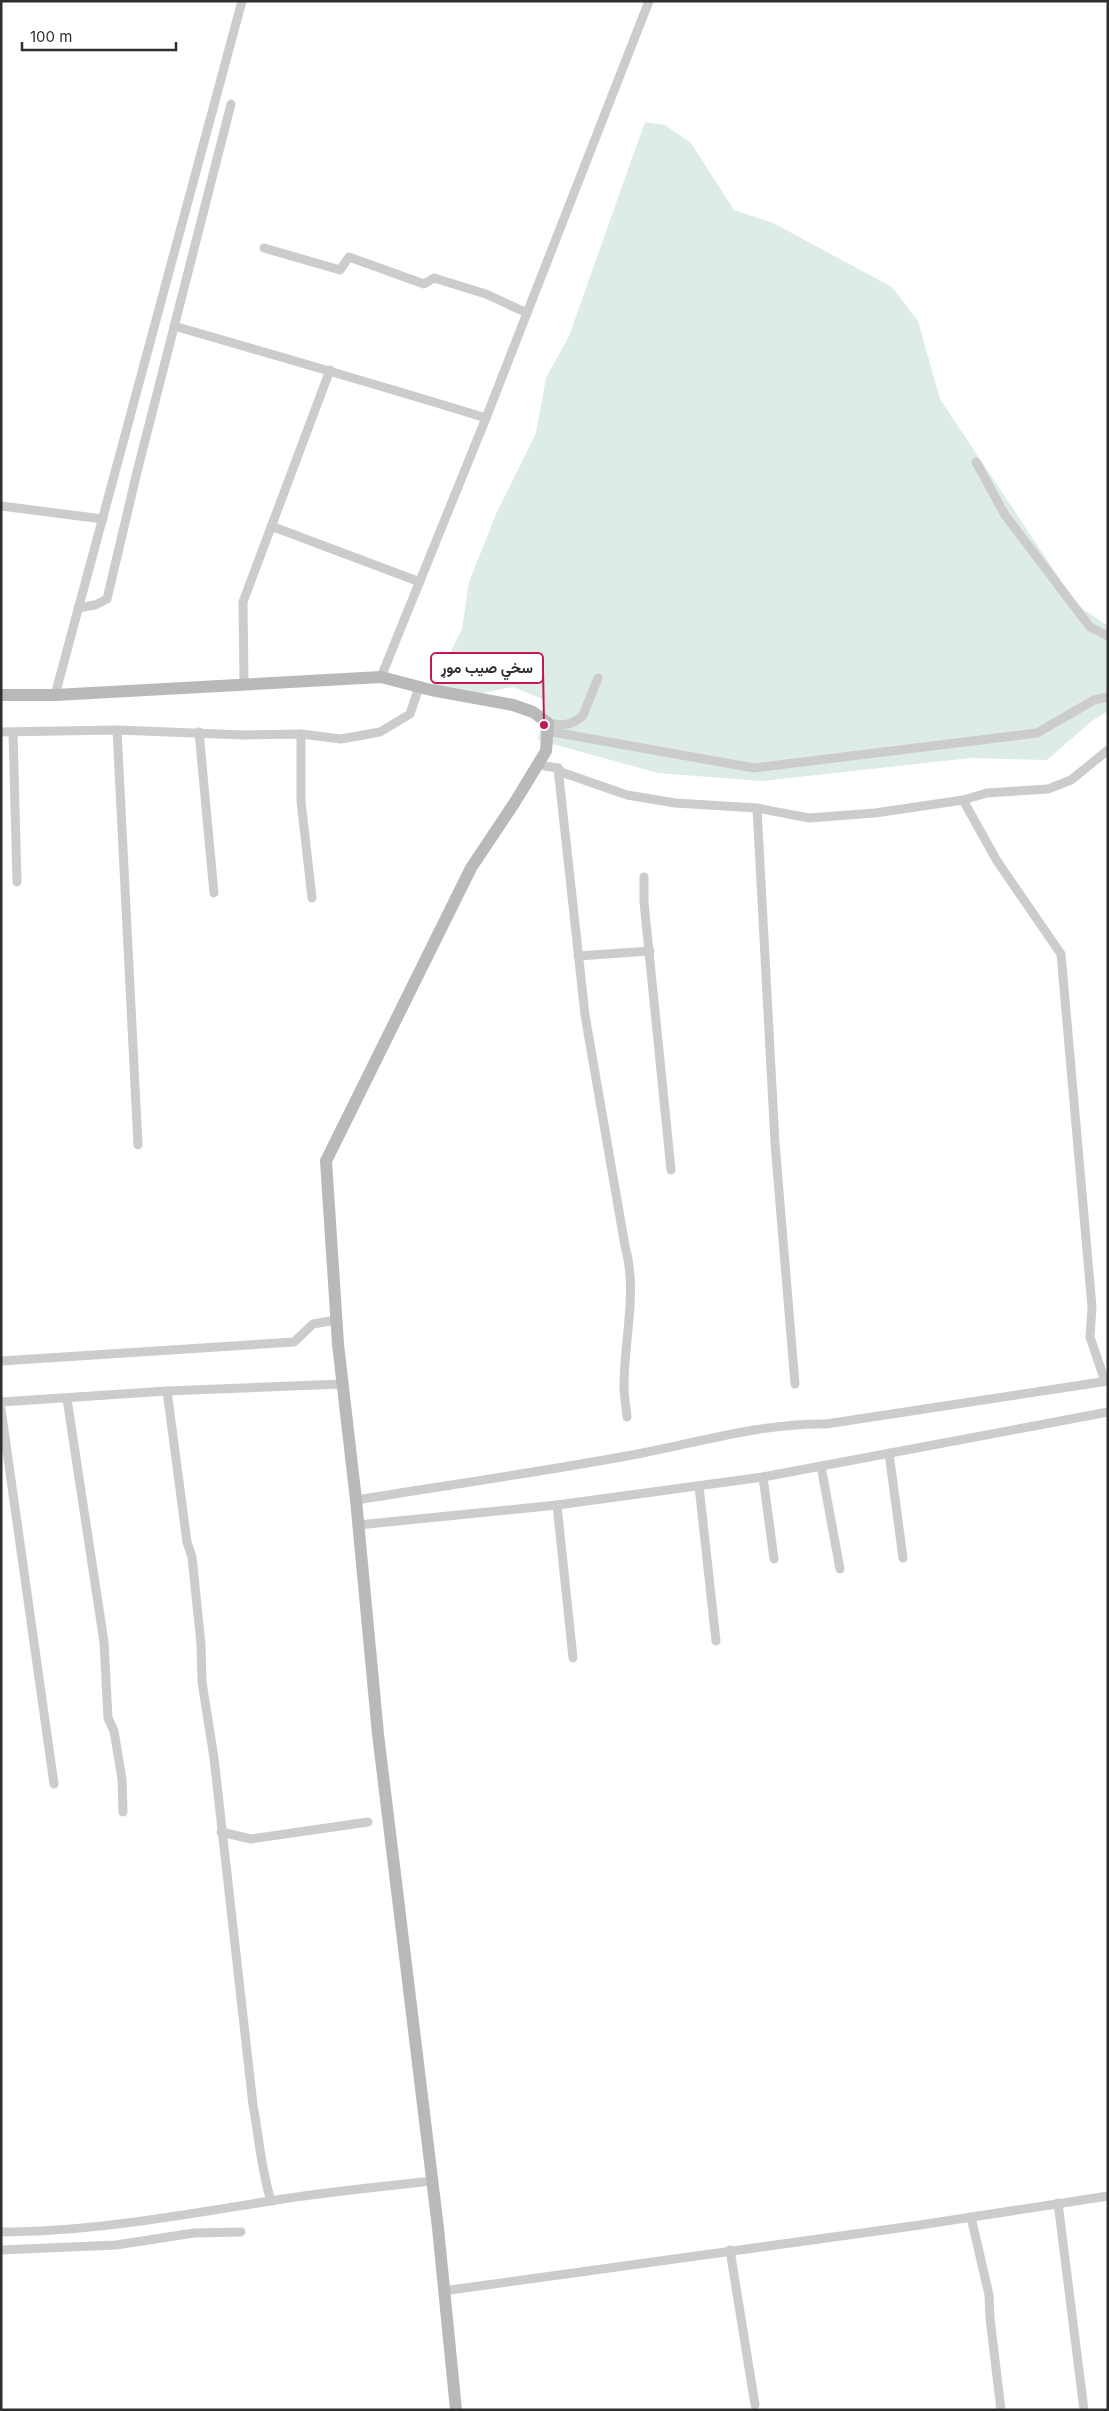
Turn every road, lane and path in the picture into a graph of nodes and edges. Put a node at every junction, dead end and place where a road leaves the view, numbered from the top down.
1 (242, 1) edge
2 (649, 1) edge
3 (230, 104) dead end
4 (264, 248) dead end
5 (527, 313) junction
6 (174, 326) junction
7 (330, 370) junction
8 (486, 418) junction
9 (976, 462) dead end
10 (1, 506) edge
11 (103, 519) junction
12 (271, 526) junction
13 (420, 582) junction
14 (78, 608) junction
15 (1108, 636) edge
16 (381, 677) junction
17 (598, 678) dead end
18 (244, 684) junction
19 (419, 687) junction
20 (1, 695) edge
21 (55, 695) junction
22 (1108, 697) edge
23 (548, 727) junction
24 (118, 730) junction
25 (1, 732) edge
26 (13, 732) junction
27 (199, 732) junction
28 (300, 734) junction
29 (1108, 750) edge
30 (538, 765) junction
31 (558, 768) junction
32 (963, 800) junction
33 (757, 808) junction
34 (644, 877) dead end
35 (17, 882) dead end
36 (214, 893) dead end
37 (312, 898) dead end
38 (650, 951) junction
39 (578, 956) junction
40 (138, 1146) dead end
41 (671, 1170) dead end
42 (336, 1320) junction
43 (1, 1360) edge
44 (1107, 1381) edge
45 (342, 1384) junction
46 (795, 1384) dead end
47 (167, 1391) junction
48 (67, 1399) junction
49 (1, 1402) edge
50 (1, 1409) edge
51 (1108, 1412) edge
52 (627, 1417) dead end
53 (889, 1453) junction
54 (821, 1466) junction
55 (763, 1477) junction
56 (699, 1486) junction
57 (356, 1500) junction
58 (557, 1505) junction
59 (358, 1525) junction
60 (903, 1558) dead end
61 (774, 1559) dead end
62 (840, 1570) dead end
63 (716, 1641) dead end
64 (573, 1658) dead end
65 (54, 1784) dead end
66 (123, 1812) dead end
67 (368, 1822) dead end
68 (221, 1832) junction
69 (432, 2181) junction
70 (1108, 2196) edge
71 (271, 2200) junction
72 (1058, 2203) junction
73 (971, 2217) junction
74 (1, 2232) edge
75 (241, 2232) dead end
76 (1, 2250) edge
77 (730, 2250) junction
78 (443, 2291) junction
79 (755, 2405) dead end
80 (456, 2410) edge
81 (1001, 2410) edge
82 (1084, 2410) edge

1 - 11 street
2 - 5 street
3 - 6 street
4 - 5 street
5 - 8 street
6 - 7 street
6 - 14 street
7 - 8 street
7 - 12 street
8 - 13 street
9 - 15 street
10 - 11 street
11 - 14 street
12 - 13 street
12 - 18 street
13 - 16 street
14 - 21 street
16 - 18 street
16 - 19 street
17 - 23 street
18 - 21 street
19 - 23 street
19 - 28 street
20 - 21 street
22 - 23 street
23 - 30 street
24 - 26 street
24 - 27 street
24 - 40 street
25 - 26 street
26 - 35 street
27 - 28 street
27 - 36 street
28 - 37 street
29 - 32 street
30 - 31 street
30 - 42 street
31 - 33 street
31 - 39 street
32 - 33 street
32 - 44 street
33 - 46 street
34 - 38 street
38 - 39 street
38 - 41 street
39 - 52 street
42 - 43 street
42 - 45 street
44 - 57 street
45 - 47 street
45 - 57 street
47 - 48 street
47 - 68 street
48 - 49 street
48 - 66 street
50 - 65 street
51 - 53 street
53 - 54 street
53 - 60 street
54 - 55 street
54 - 62 street
55 - 56 street
55 - 61 street
56 - 58 street
56 - 63 street
57 - 59 street
58 - 59 street
58 - 64 street
59 - 69 street
67 - 68 street
68 - 71 street
69 - 71 street
69 - 78 street
70 - 72 street
71 - 74 street
72 - 73 street
72 - 82 street
73 - 77 street
73 - 81 street
75 - 76 street
77 - 78 street
77 - 79 street
78 - 80 street

